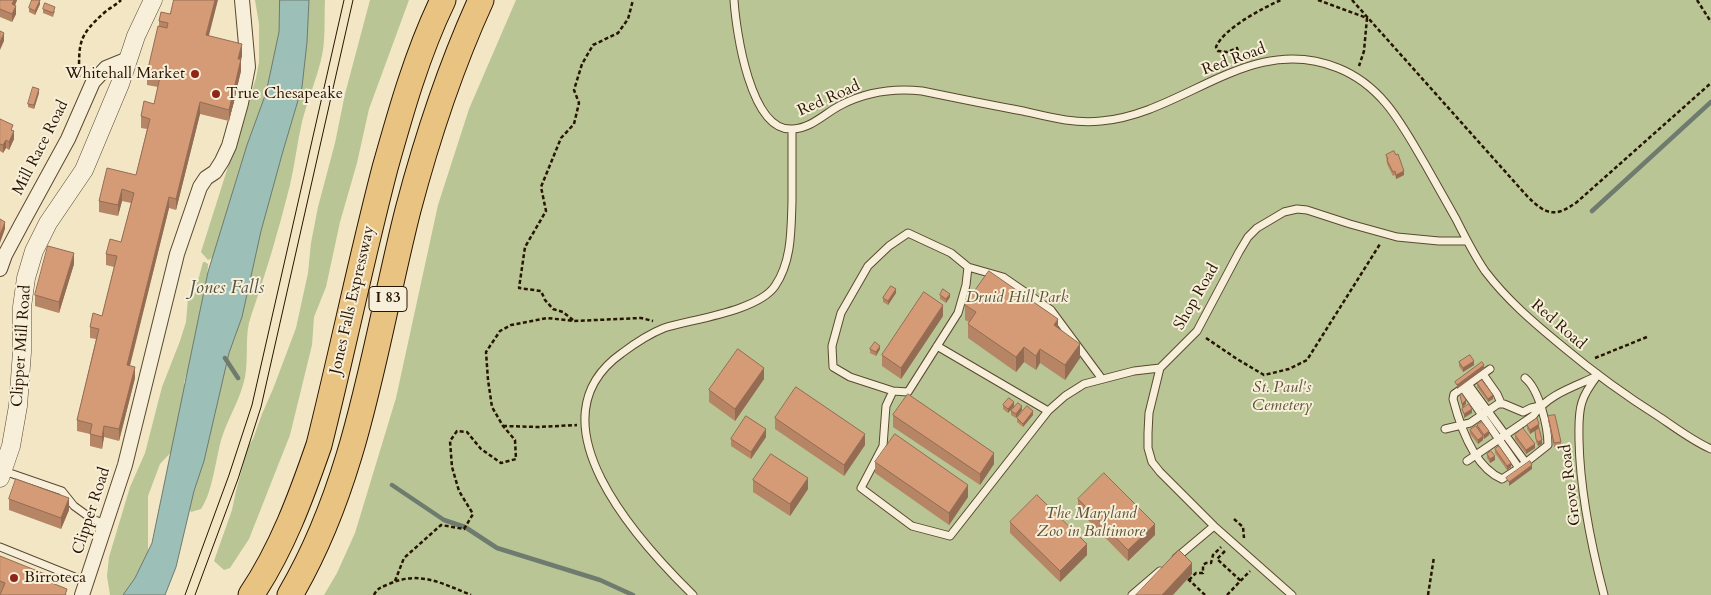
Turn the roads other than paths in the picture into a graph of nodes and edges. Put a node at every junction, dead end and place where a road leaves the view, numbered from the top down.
1 (152, 0) edge
2 (242, 0) edge
3 (443, 0) edge
4 (480, 0) edge
5 (734, 0) edge
6 (128, 59) junction
7 (792, 130) junction
8 (1467, 240) junction
9 (968, 267) junction
10 (0, 268) edge
11 (937, 346) junction
12 (1160, 368) junction
13 (1490, 369) dead end
14 (1483, 374) junction
15 (1597, 376) junction
16 (1525, 378) dead end
17 (1102, 379) junction
18 (1465, 386) junction
19 (893, 391) junction
20 (1501, 403) junction
21 (1540, 406) junction
22 (1048, 411) junction
23 (1484, 413) junction
24 (1461, 426) junction
25 (1445, 429) dead end
26 (1505, 434) junction
27 (1498, 439) junction
28 (1711, 449) edge
29 (1476, 454) junction
30 (1467, 461) dead end
31 (1526, 463) junction
32 (1519, 468) junction
33 (2, 475) edge
34 (106, 524) junction
35 (1214, 526) junction
36 (0, 547) edge
37 (1170, 563) edge
38 (1163, 568) edge
39 (84, 589) edge
40 (251, 595) edge
41 (290, 595) edge
42 (693, 595) edge
43 (1132, 595) edge
44 (1292, 595) edge
45 (1604, 595) edge

1 - 6 street, Clipper Mill Road
2 - 34 street, Clipper Road
3 - 40 highway, Jones Falls Expressway / I 83
4 - 41 highway, Jones Falls Expressway / I 83
5 - 7 lane, Red Road
6 - 10 street, Mill Race Road
6 - 33 street, Clipper Mill Road
7 - 8 lane, Red Road
7 - 42 lane
8 - 12 lane, Shop Road
8 - 15 lane, Red Road
9 - 11 lane
9 - 17 lane
9 - 19 lane
11 - 19 lane
11 - 22 lane
12 - 17 lane
12 - 35 lane
13 - 14 lane
14 - 18 lane
14 - 20 lane
15 - 21 lane
15 - 28 lane, Red Road
15 - 45 lane, Grove Road
16 - 21 lane
17 - 22 lane
18 - 23 lane
18 - 24 lane
19 - 22 lane
20 - 21 lane
20 - 23 lane
21 - 26 lane
21 - 31 lane
23 - 24 lane
23 - 26 lane
23 - 27 lane
24 - 25 lane
24 - 29 lane
26 - 27 lane
26 - 31 lane
27 - 29 lane
27 - 32 lane
29 - 30 lane
29 - 32 lane
31 - 32 lane
33 - 34 lane
34 - 39 street, Clipper Road
35 - 37 lane
35 - 44 lane
36 - 39 lane
38 - 43 lane

